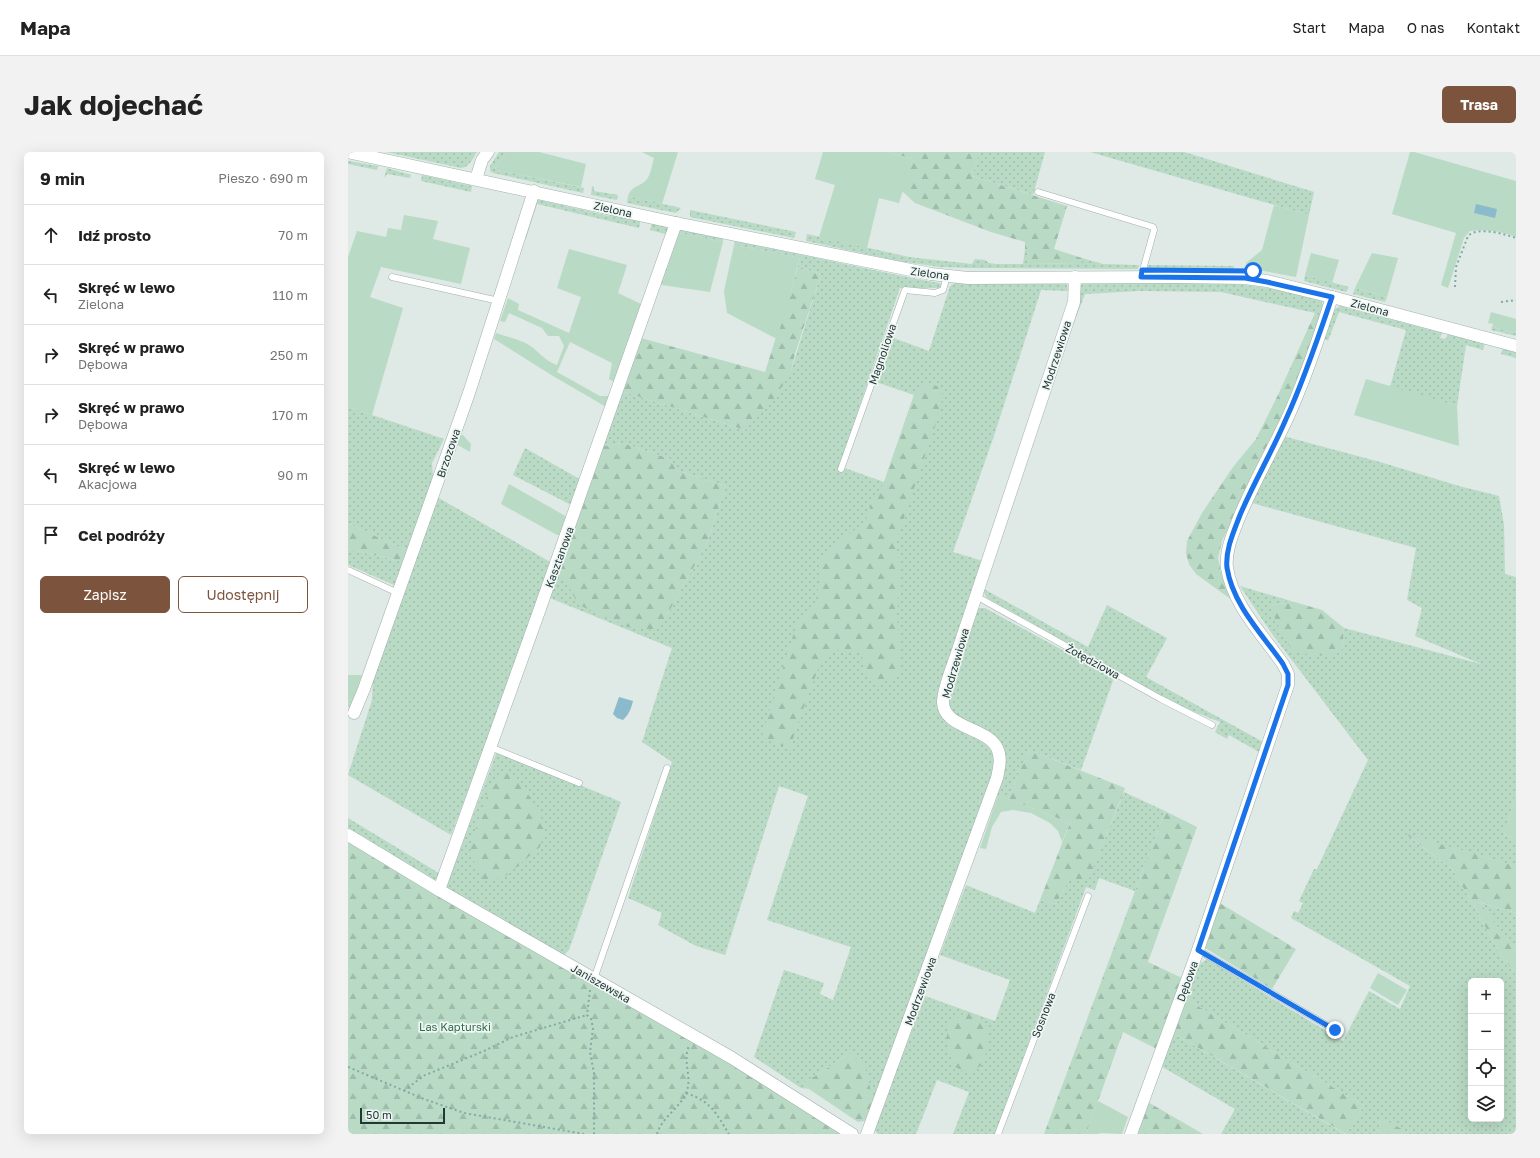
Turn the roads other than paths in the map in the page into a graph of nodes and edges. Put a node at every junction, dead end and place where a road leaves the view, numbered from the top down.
1 (348, 152) edge
2 (488, 152) edge
3 (476, 179) junction
4 (534, 191) junction
5 (1038, 192) dead end
6 (676, 223) junction
7 (947, 276) junction
8 (392, 277) dead end
9 (1075, 277) junction
10 (1141, 277) junction
11 (1332, 297) junction
12 (499, 301) junction
13 (1516, 346) edge
14 (841, 469) dead end
15 (348, 570) edge
16 (398, 593) junction
17 (976, 596) junction
18 (354, 713) dead end
19 (1212, 725) dead end
20 (490, 747) junction
21 (667, 768) dead end
22 (579, 783) dead end
23 (348, 835) edge
24 (439, 890) junction
25 (1088, 896) dead end
26 (1198, 950) junction
27 (593, 978) junction
28 (1335, 1030) dead end
29 (852, 1134) edge
30 (867, 1134) edge
31 (998, 1134) edge
32 (1131, 1134) edge

1 - 3 street, Zielona
2 - 3 street
3 - 4 street, Zielona
4 - 6 street, Zielona
4 - 12 street, Brzozowa
5 - 10 lane
6 - 7 street, Zielona
6 - 20 street, Kasztanowa
7 - 9 street, Zielona
7 - 14 lane, Magnoliowa
8 - 12 lane
9 - 10 street, Zielona
9 - 17 street, Modrzewiowa
10 - 11 street, Zielona
11 - 13 street, Zielona
11 - 26 street, Dębowa
12 - 16 street, Brzozowa
15 - 16 lane
16 - 18 street, Brzozowa
17 - 19 lane, Żołędziowa
17 - 30 street, Modrzewiowa
20 - 22 lane
20 - 24 street, Kasztanowa
21 - 27 lane
23 - 24 street, Janiszewska
24 - 27 street, Janiszewska
25 - 31 lane, Sosnowa
26 - 28 lane
26 - 32 street, Dębowa
27 - 29 street, Janiszewska

